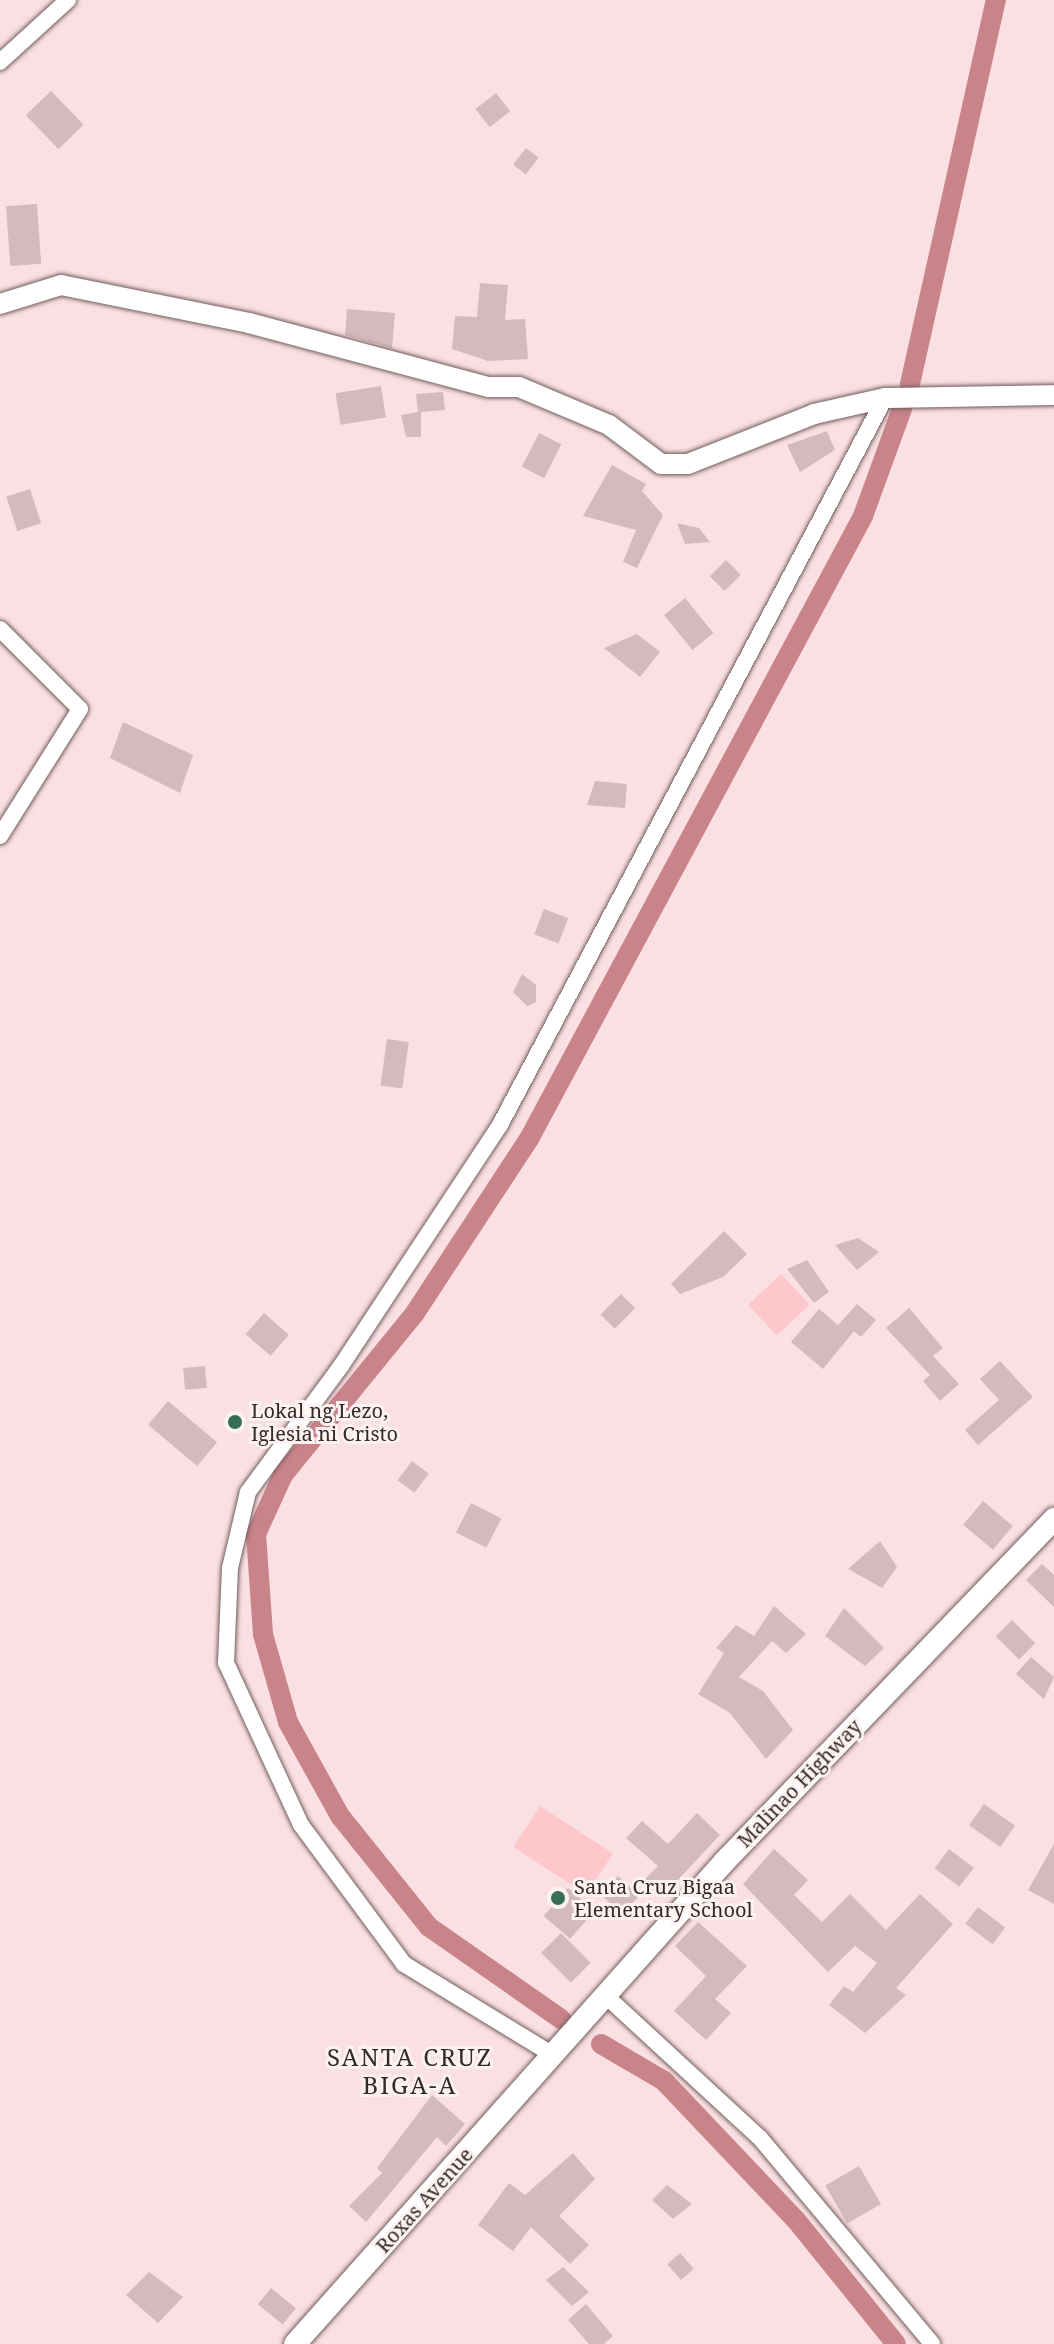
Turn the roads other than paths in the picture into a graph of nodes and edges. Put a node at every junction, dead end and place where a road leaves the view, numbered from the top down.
1 (68, 0) edge
2 (0, 62) edge
3 (0, 304) edge
4 (1054, 395) edge
5 (885, 398) junction
6 (0, 629) edge
7 (0, 836) edge
8 (1054, 1519) edge
9 (606, 1996) junction
10 (553, 2055) junction
11 (295, 2344) edge
12 (932, 2344) edge

1 - 2 street
3 - 5 street
4 - 5 street
5 - 10 street
6 - 7 street
8 - 9 main road, Malinao Highway
9 - 10 main road, Malinao Highway
9 - 12 street
10 - 11 main road, Roxas Avenue

